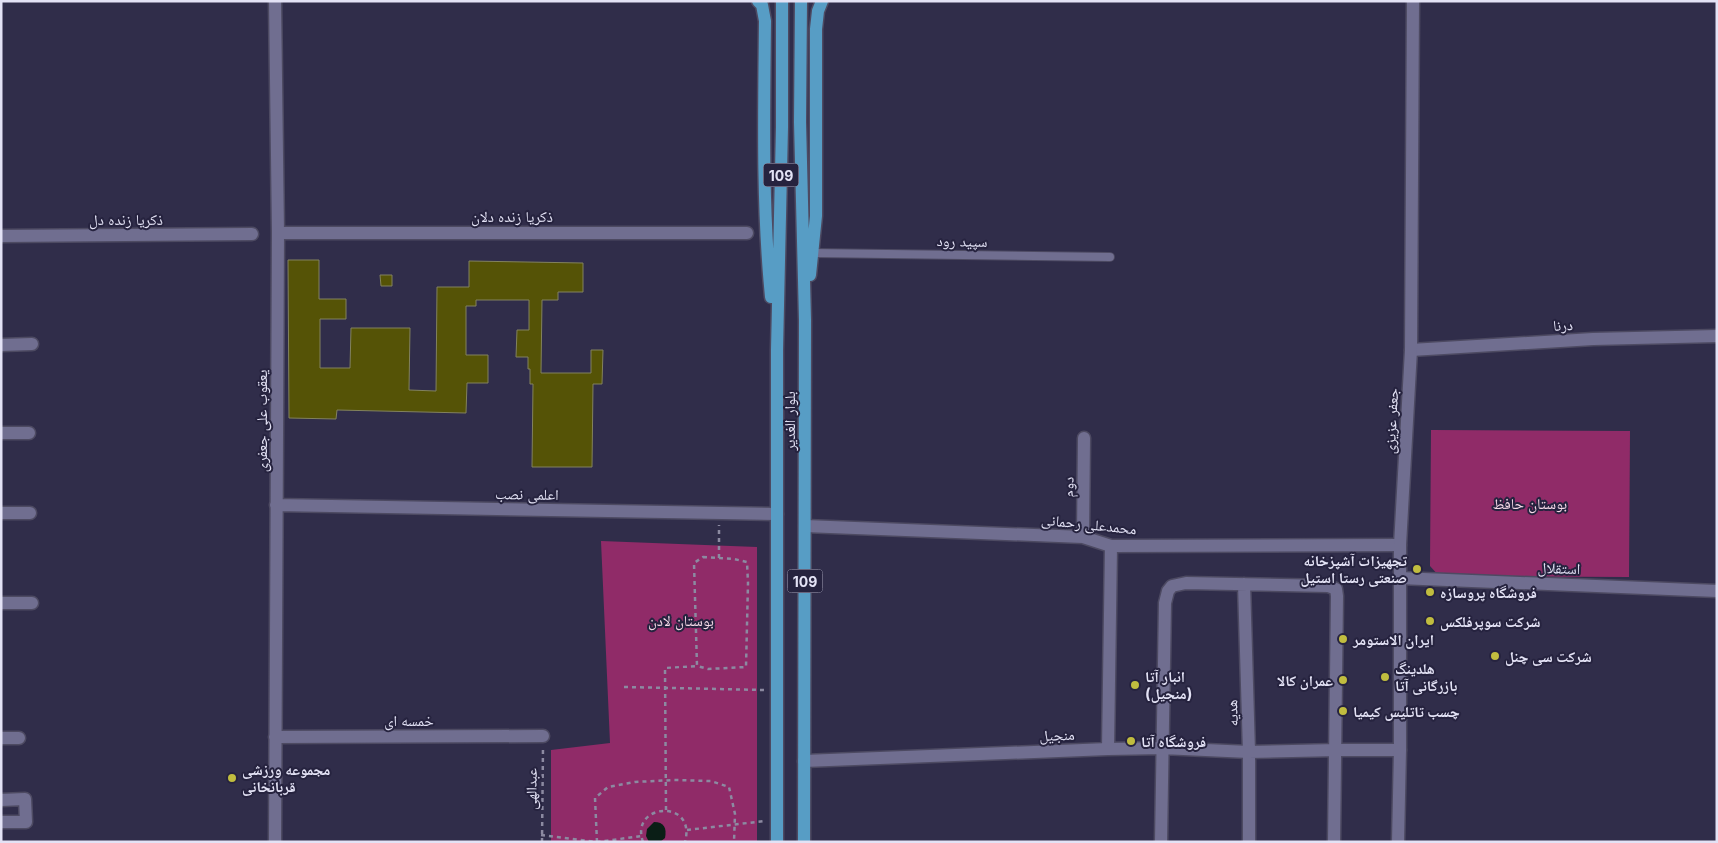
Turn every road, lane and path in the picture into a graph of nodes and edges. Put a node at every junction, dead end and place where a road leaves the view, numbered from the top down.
1 (275, 1) edge
2 (758, 1) edge
3 (782, 1) edge
4 (801, 1) edge
5 (822, 1) edge
6 (1413, 1) edge
7 (278, 233) junction
8 (747, 233) dead end
9 (252, 234) dead end
10 (1, 236) edge
11 (813, 253) junction
12 (1110, 257) dead end
13 (806, 320) junction
14 (1717, 336) edge
15 (32, 344) dead end
16 (1, 345) edge
17 (777, 350) junction
18 (1411, 350) junction
19 (1, 433) edge
20 (29, 433) dead end
21 (1084, 438) dead end
22 (276, 505) junction
23 (1, 513) edge
24 (30, 513) dead end
25 (720, 513) junction
26 (777, 514) junction
27 (805, 526) junction
28 (1083, 537) junction
29 (1400, 545) junction
30 (1111, 546) junction
31 (719, 558) junction
32 (1399, 578) junction
33 (1244, 584) junction
34 (1717, 591) edge
35 (1, 603) edge
36 (32, 603) dead end
37 (697, 666) junction
38 (624, 687) dead end
39 (665, 687) junction
40 (776, 690) junction
41 (543, 736) joint
42 (275, 737) junction
43 (1, 738) edge
44 (19, 738) dead end
45 (1162, 748) junction
46 (1108, 749) junction
47 (1336, 750) junction
48 (1400, 750) junction
49 (1249, 752) junction
50 (804, 761) junction
51 (666, 780) junction
52 (1, 800) edge
53 (666, 810) junction
54 (776, 819) junction
55 (1, 822) edge
56 (735, 825) junction
57 (686, 830) junction
58 (542, 835) junction
59 (642, 836) junction
60 (275, 842) edge
61 (542, 842) edge
62 (598, 842) edge
63 (643, 842) edge
64 (685, 842) edge
65 (734, 842) edge
66 (776, 842) edge
67 (804, 842) edge
68 (1161, 842) edge
69 (1249, 842) edge
70 (1334, 842) edge
71 (1398, 842) edge

1 - 7 street, یعقوب علی جعفری
2 - 17 main road
3 - 17 main road, بلوار الغدیر / 109
4 - 13 main road, بلوار الغدیر / 109
5 - 11 main road
6 - 18 street, جعفر عزیزی
7 - 8 street, ذکریا زنده دلان
7 - 22 street, یعقوب علی جعفری
9 - 10 street, ذکریا زنده دل
11 - 12 lane, سپید رود
11 - 13 main road
13 - 27 main road, بلوار الغدیر / 109
14 - 18 street, درنا
15 - 16 street
17 - 26 main road, بلوار الغدیر / 109
18 - 29 street, جعفر عزیزی
19 - 20 street
21 - 28 street, دوم
22 - 25 street, اعلمی نصب
22 - 42 street, یعقوب علی جعفری
23 - 24 street
25 - 26 street, اعلمی نصب
25 - 31 path
26 - 40 main road, بلوار الغدیر / 109
27 - 28 street, محمدعلی رحمانی
27 - 50 main road, بلوار الغدیر / 109
28 - 30 street, محمدعلی رحمانی
29 - 30 street, محمدعلی رحمانی
29 - 32 street, جعفر عزیزی
30 - 46 street
31 - 37 path
31 - 37 path
32 - 34 street, استقلال
32 - 48 street, جعفر عزیزی
33 - 45 street
33 - 47 street
33 - 49 street, هدیه
35 - 36 street
37 - 39 path
38 - 39 path
39 - 40 path
39 - 51 path
40 - 54 main road, بلوار الغدیر / 109
41 - 42 street, خمسه ای
41 - 58 path, عبدالهی
42 - 60 street, یعقوب علی جعفری
43 - 44 street
45 - 46 street, منجیل
45 - 49 street, منجیل
45 - 68 street
46 - 50 street, منجیل
47 - 48 street, منجیل
47 - 49 street, منجیل
47 - 70 street
48 - 71 street, جعفر عزیزی
49 - 69 street, هدیه
50 - 67 main road, بلوار الغدیر / 109
51 - 53 path
51 - 56 path
51 - 62 path
52 - 55 street
53 - 57 path
53 - 59 path
54 - 56 path
54 - 66 main road, بلوار الغدیر / 109
56 - 57 path
56 - 65 path
57 - 64 path
58 - 61 path, عبدالهی
58 - 62 path
59 - 62 path
59 - 63 path

